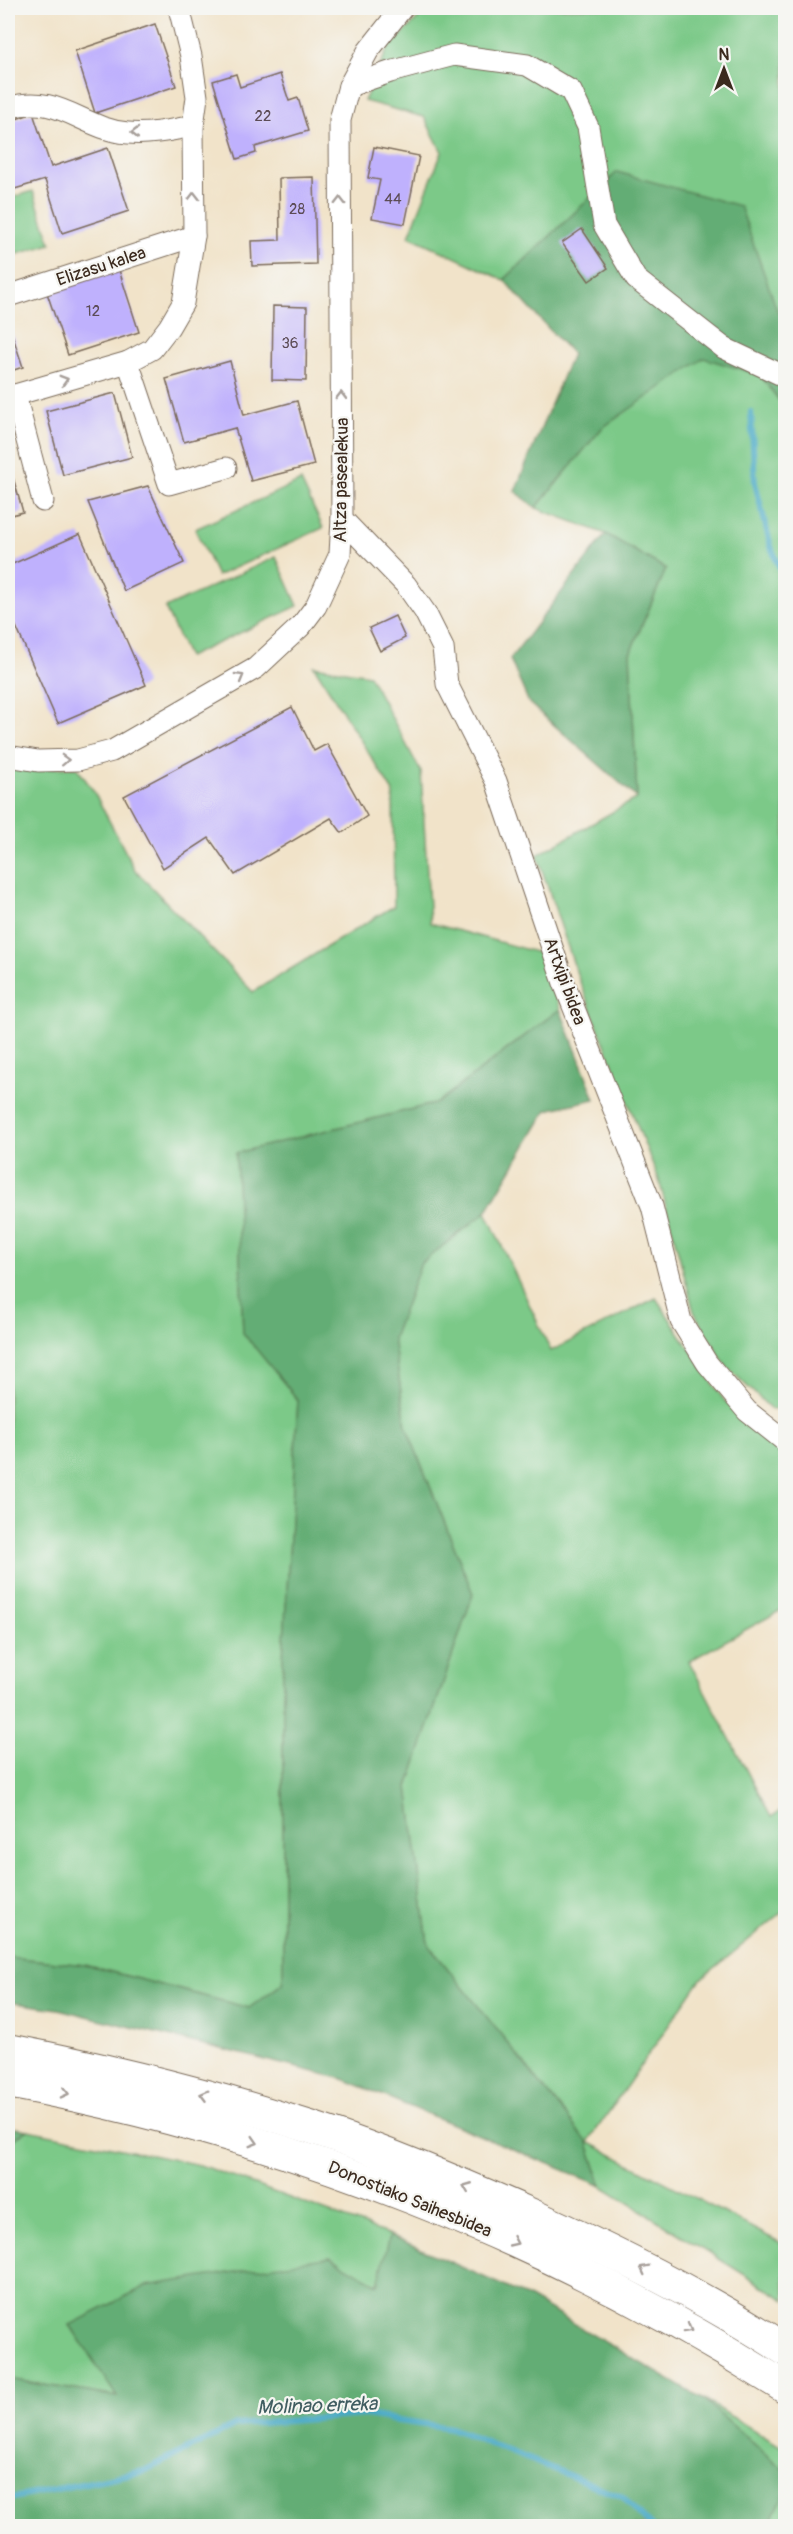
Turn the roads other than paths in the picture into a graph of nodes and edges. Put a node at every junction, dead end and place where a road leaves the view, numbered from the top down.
1 (179, 8) edge
2 (402, 8) edge
3 (349, 86) junction
4 (8, 108) edge
5 (193, 126) junction
6 (194, 236) junction
7 (8, 296) edge
8 (128, 362) junction
9 (786, 377) edge
10 (11, 396) edge
11 (226, 468) dead end
12 (43, 501) dead end
13 (342, 519) junction
14 (8, 756) edge
15 (786, 1442) edge
16 (8, 2050) edge
17 (8, 2082) edge
18 (786, 2350) edge
19 (786, 2388) edge

1 - 5 street
2 - 3 street, Altza pasealekua
3 - 9 street
13 -> 3 street, Altza pasealekua
5 -> 4 street
6 -> 5 street
6 - 7 street, Elizasu kalea
6 - 8 street
10 -> 8 street
8 - 11 street
10 - 12 street
14 -> 13 street, Altza pasealekua
13 - 15 street, Artxipi bidea
18 -> 16 highway, Donostiako Saihesbidea
17 -> 19 highway, Donostiako Saihesbidea

